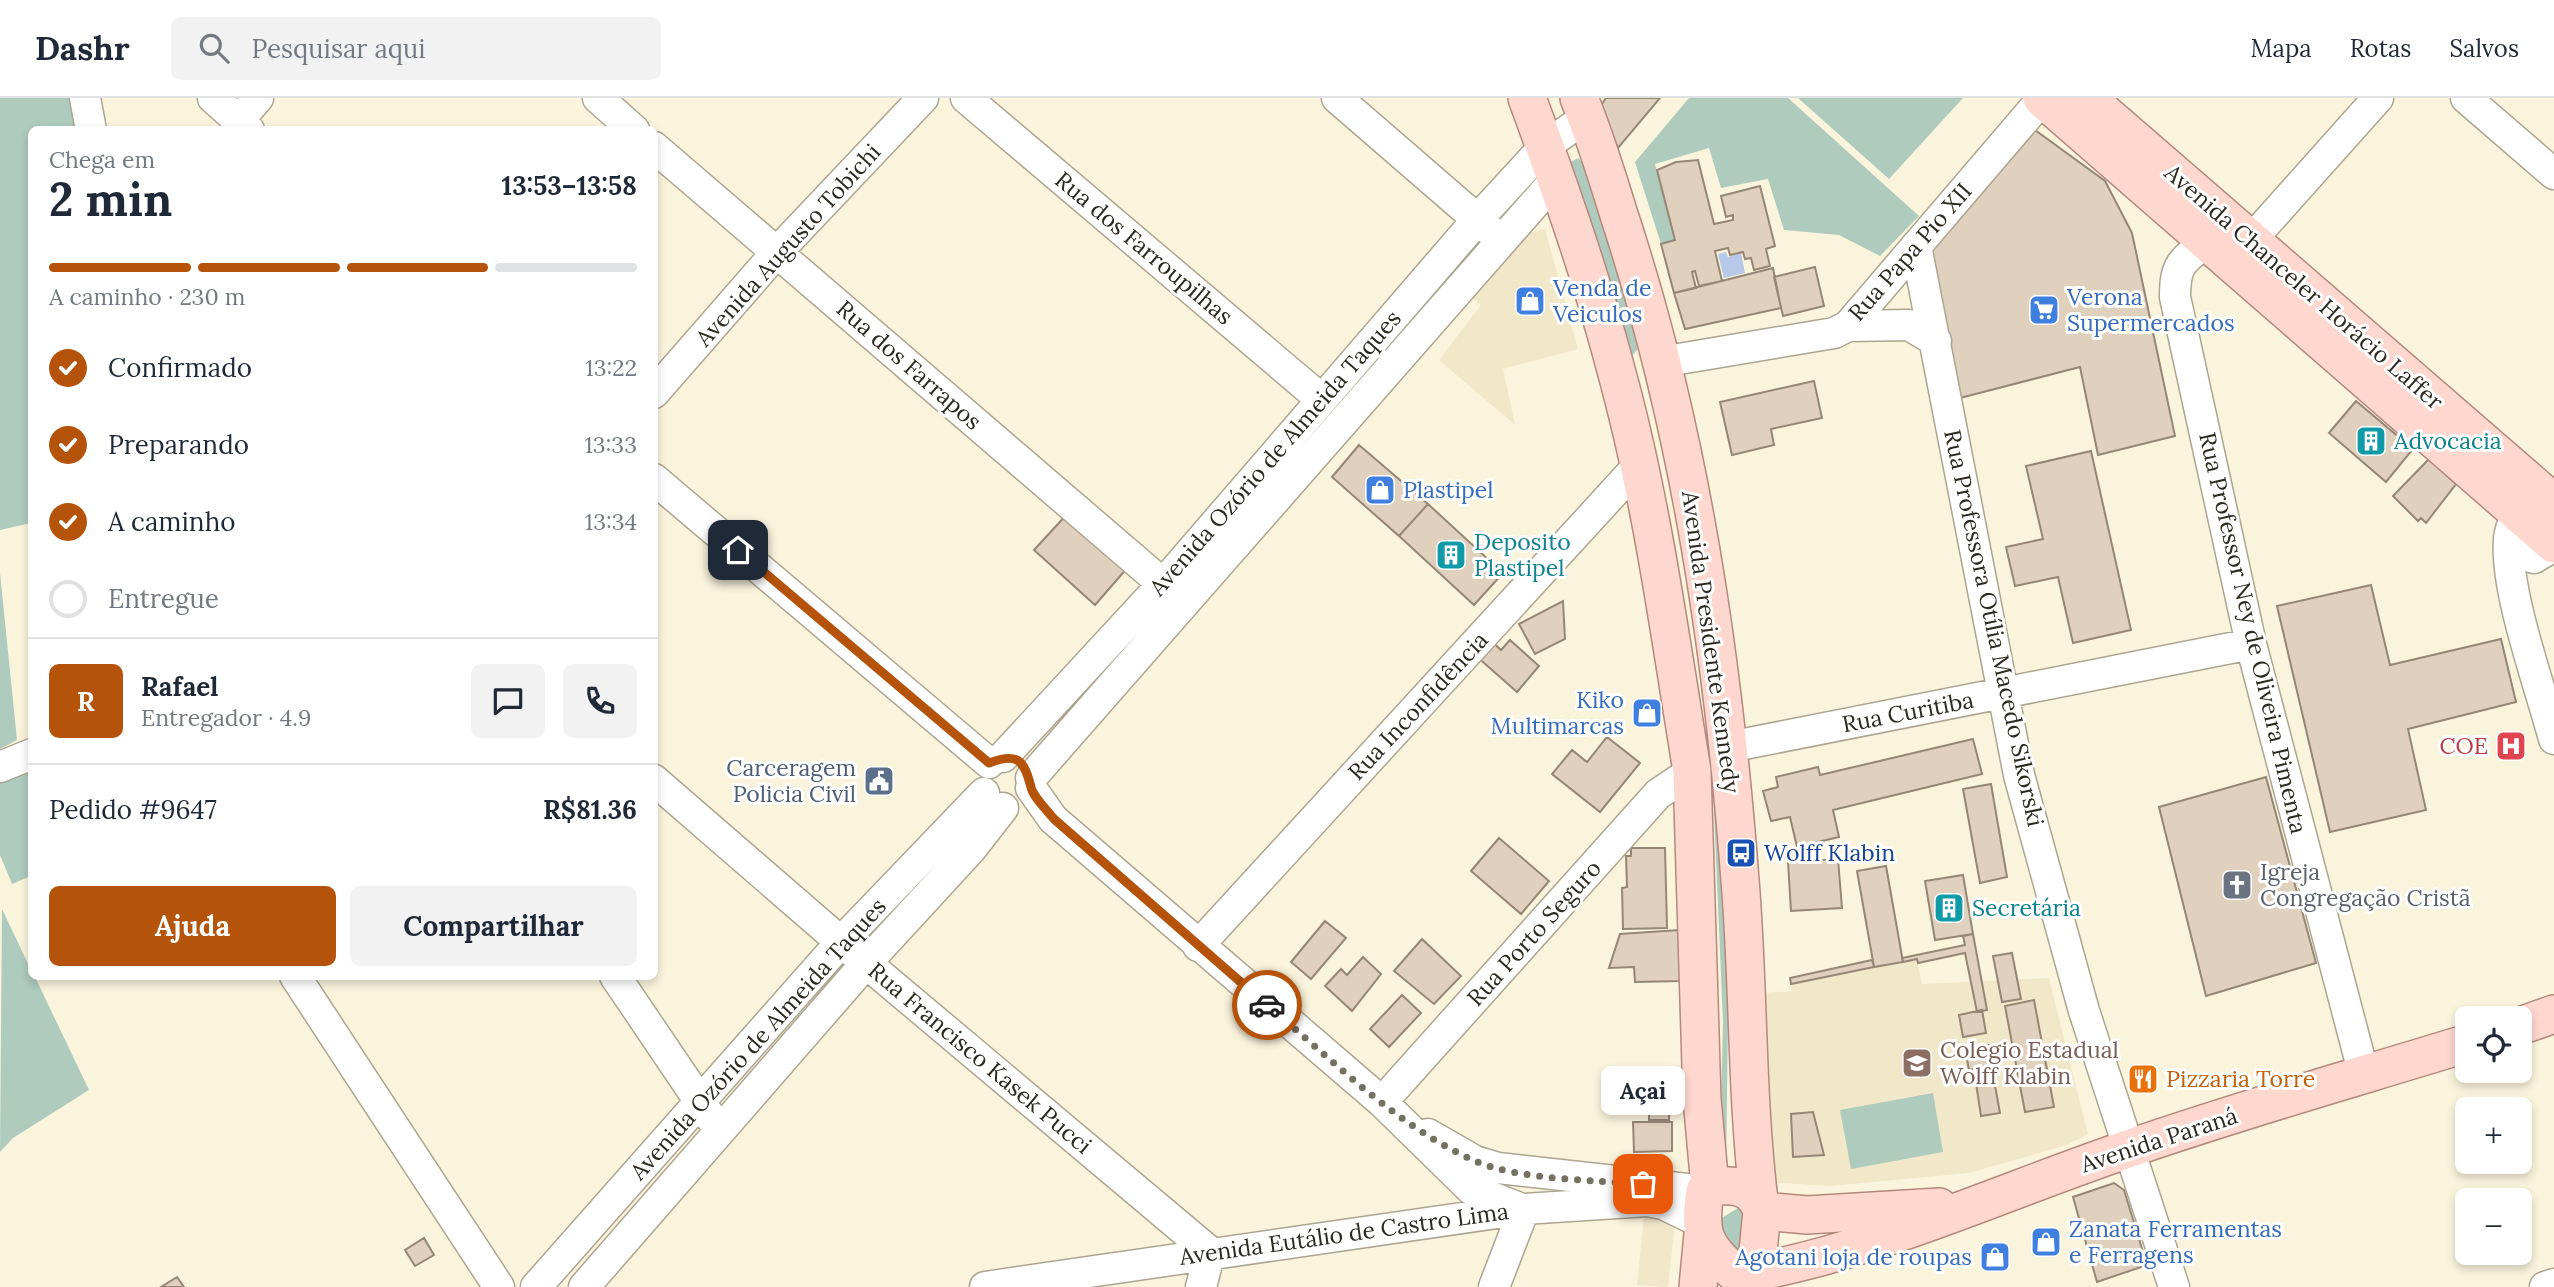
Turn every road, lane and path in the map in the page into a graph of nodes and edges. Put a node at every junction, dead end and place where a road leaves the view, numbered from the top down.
1 (85, 98) edge
2 (214, 98) edge
3 (258, 98) edge
4 (598, 98) edge
5 (923, 98) edge
6 (966, 98) edge
7 (1337, 98) edge
8 (1527, 98) edge
9 (2043, 98) edge
10 (2087, 98) edge
11 (2378, 98) edge
12 (2466, 98) edge
13 (1583, 108) edge
14 (244, 125) edge
15 (90, 126) edge
16 (630, 126) edge
17 (658, 150) edge
18 (1551, 162) junction
19 (2554, 174) edge
20 (1477, 220) junction
21 (1502, 241) junction
22 (1916, 246) junction
23 (2229, 248) junction
24 (777, 252) junction
25 (1848, 326) junction
26 (1936, 341) junction
27 (1661, 362) junction
28 (658, 388) edge
29 (1321, 398) junction
30 (1638, 466) junction
31 (658, 482) edge
32 (2529, 511) edge
33 (2553, 540) edge
34 (1163, 583) junction
35 (2252, 644) junction
36 (2004, 694) junction
37 (2554, 739) edge
38 (1729, 747) junction
39 (28, 756) edge
40 (996, 760) junction
41 (0, 767) edge
42 (1692, 771) junction
43 (658, 783) edge
44 (1013, 795) junction
45 (841, 942) junction
46 (1198, 946) junction
47 (867, 962) junction
48 (298, 980) edge
49 (618, 980) edge
50 (2554, 1014) edge
51 (2532, 1022) edge
52 (2455, 1047) edge
53 (2364, 1075) junction
54 (701, 1103) junction
55 (1392, 1111) junction
56 (720, 1131) junction
57 (2129, 1148) junction
58 (1972, 1205) junction
59 (1760, 1206) junction
60 (1704, 1208) junction
61 (1524, 1209) junction
62 (1210, 1252) junction
63 (1750, 1278) edge
64 (2554, 1284) edge
65 (499, 1287) edge
66 (536, 1287) edge
67 (584, 1287) edge
68 (985, 1287) edge
69 (1201, 1287) edge
70 (1494, 1287) edge
71 (1698, 1287) edge
72 (2174, 1287) edge
73 (2545, 1287) edge

1 - 15 street
2 - 14 street
3 - 14 street
4 - 16 street
5 - 24 street, Avenida Augusto Tobichi
6 - 29 street, Rua dos Farroupilhas
7 - 20 street
8 - 18 main road, Avenida Presidente Kennedy
9 - 22 street, Rua Papa Pio XII
9 - 23 main road, Avenida Chanceler Horácio Laffer
10 - 23 main road, Avenida Chanceler Horácio Laffer
11 - 23 street, Rua Professor Ney de Oliveira Pimenta
12 - 19 street
13 - 18 street
13 - 27 main road, Avenida Presidente Kennedy
17 - 24 street, Rua dos Farrapos
18 - 20 street, Avenida Ozório de Almeida Taques
18 - 21 street, Avenida Ozório de Almeida Taques
18 - 30 main road, Avenida Presidente Kennedy
20 - 21 street
20 - 29 street, Avenida Ozório de Almeida Taques
21 - 44 street, Avenida Ozório de Almeida Taques
22 - 25 street, Rua Papa Pio XII
22 - 26 street, Rua Professora Otília Macedo Sikorski
23 - 32 main road, Avenida Chanceler Horácio Laffer
23 - 35 street, Rua Professor Ney de Oliveira Pimenta
24 - 28 street, Avenida Augusto Tobichi
24 - 34 street, Rua dos Farrapos
25 - 26 street
25 - 27 street, Rua Papa Pio XII
26 - 36 street, Rua Professora Otília Macedo Sikorski
27 - 38 main road, Avenida Presidente Kennedy
29 - 34 street, Avenida Ozório de Almeida Taques
30 - 42 main road, Avenida Presidente Kennedy
30 - 46 street, Rua Inconfidência
31 - 40 street
32 - 33 main road, Avenida Chanceler Horácio Laffer
32 - 37 street
34 - 40 street, Avenida Ozório de Almeida Taques
35 - 36 street, Rua Curitiba
35 - 53 street, Rua Professor Ney de Oliveira Pimenta
36 - 38 street, Rua Curitiba
36 - 57 street, Rua Professora Otília Macedo Sikorski
38 - 59 main road, Avenida Presidente Kennedy
39 - 41 street
40 - 44 street
40 - 44 street
42 - 55 street, Rua Porto Seguro
42 - 60 main road, Avenida Presidente Kennedy
43 - 45 street, Rua Francisco Kasek Pucci
44 - 45 street, Avenida Ozório de Almeida Taques
44 - 46 street
44 - 47 street, Avenida Ozório de Almeida Taques
45 - 47 street, Rua Francisco Kasek Pucci
45 - 54 street, Avenida Ozório de Almeida Taques
46 - 55 street
47 - 56 street, Avenida Ozório de Almeida Taques
47 - 62 street, Rua Francisco Kasek Pucci
48 - 65 street
49 - 54 street
50 - 51 main road
52 - 53 main road, Avenida Paraná
53 - 57 main road, Avenida Paraná
54 - 56 street
54 - 66 street, Avenida Ozório de Almeida Taques
55 - 60 street, Avenida Eutálio de Castro Lima
55 - 61 street
56 - 67 street, Avenida Ozório de Almeida Taques
57 - 58 main road, Avenida Paraná
57 - 72 street, Rua Professora Otília Macedo Sikorski
58 - 59 main road, Avenida Paraná
58 - 63 main road, Avenida Paraná
59 - 60 main road
59 - 63 main road, Avenida Presidente Kennedy
60 - 61 street, Avenida Eutálio de Castro Lima
60 - 63 main road
60 - 71 main road, Avenida Presidente Kennedy
61 - 62 street, Avenida Eutálio de Castro Lima
61 - 70 street
62 - 68 street, Avenida Eutálio de Castro Lima
62 - 69 street
64 - 73 street

